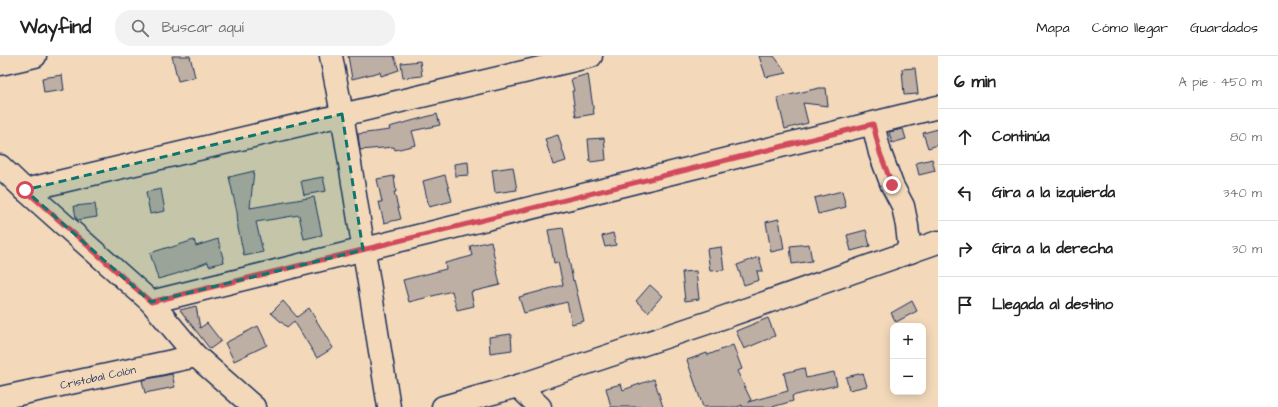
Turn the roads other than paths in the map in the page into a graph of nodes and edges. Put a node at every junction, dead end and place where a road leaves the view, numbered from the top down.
1 (35, 56) edge
2 (331, 56) edge
3 (591, 56) edge
4 (0, 64) edge
5 (938, 107) edge
6 (342, 114) junction
7 (873, 124) junction
8 (0, 166) edge
9 (25, 190) junction
10 (938, 242) edge
11 (363, 250) junction
12 (910, 252) junction
13 (151, 302) junction
14 (196, 356) junction
15 (518, 386) junction
16 (0, 398) edge
17 (254, 407) edge
18 (389, 407) edge
19 (443, 407) edge
20 (540, 407) edge

1 - 4 street
2 - 6 street
3 - 6 street
5 - 7 street
6 - 9 street
6 - 11 street
7 - 11 street
7 - 12 street
8 - 9 street
9 - 13 street
10 - 12 street
11 - 13 street
11 - 18 street
12 - 15 street
13 - 14 street
14 - 16 street, Cristobal Colón
14 - 17 street
15 - 19 street
15 - 20 street

